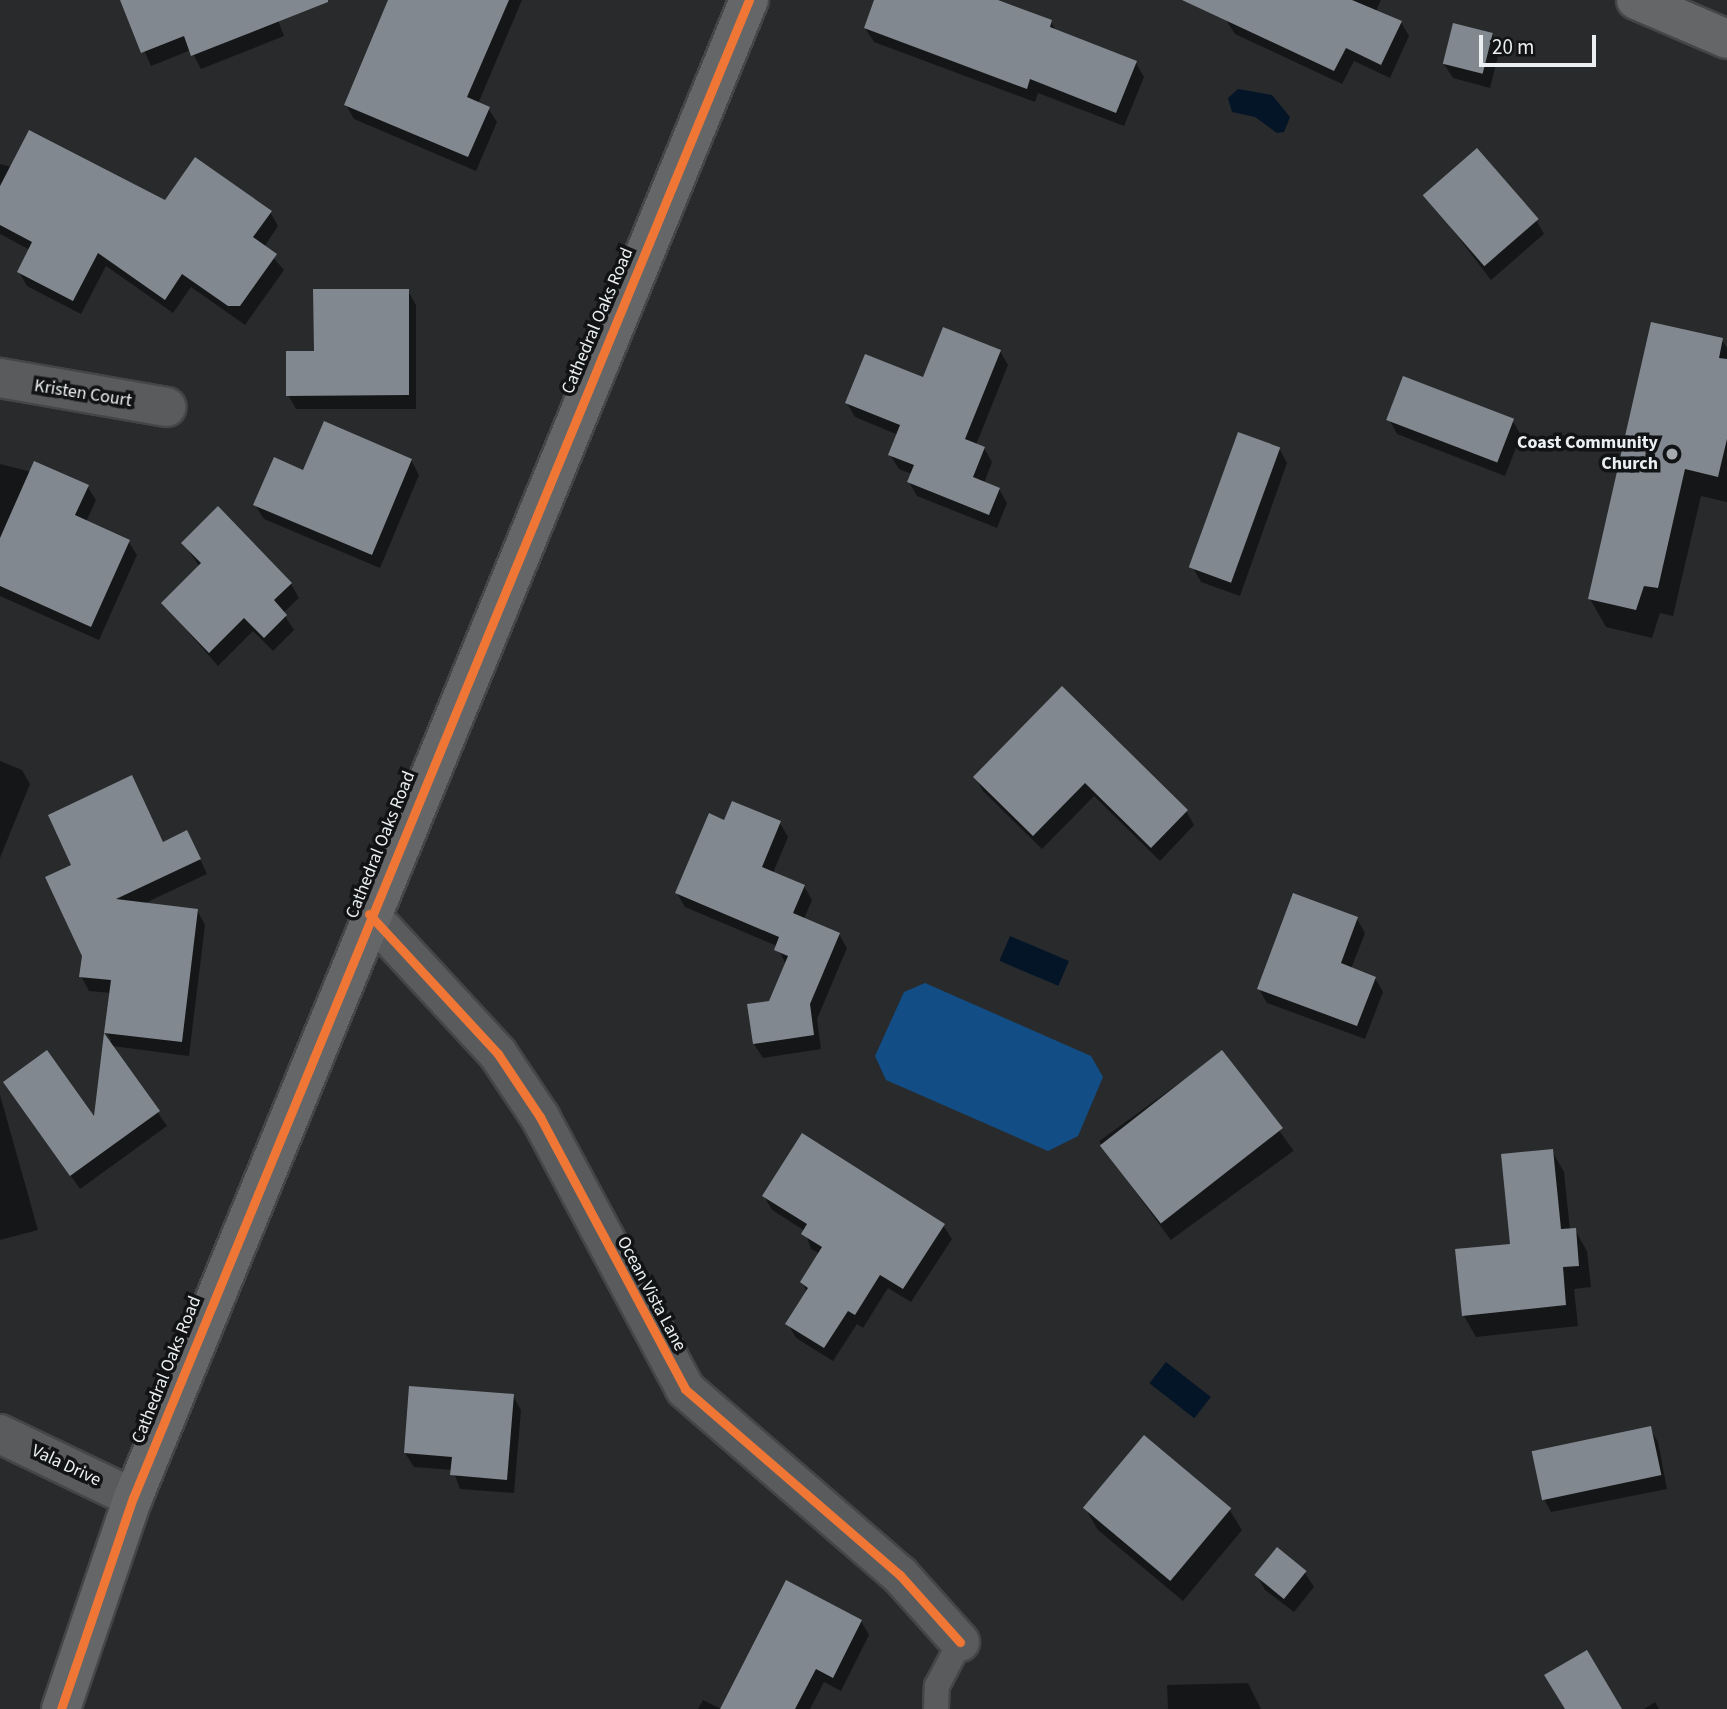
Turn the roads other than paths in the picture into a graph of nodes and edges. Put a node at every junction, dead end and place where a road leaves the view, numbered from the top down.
1 (748, 0) edge
2 (1636, 0) edge
3 (1727, 39) edge
4 (0, 378) edge
5 (166, 407) dead end
6 (369, 914) junction
7 (0, 1434) edge
8 (133, 1498) junction
9 (960, 1642) joint
10 (61, 1709) edge
11 (936, 1709) edge

1 - 6 main road, Cathedral Oaks Road
2 - 3 main road
4 - 5 street, Kristen Court
6 - 8 main road, Cathedral Oaks Road
6 - 9 street, Ocean Vista Lane
7 - 8 street, Vala Drive
8 - 10 main road, Cathedral Oaks Road
9 - 11 lane

